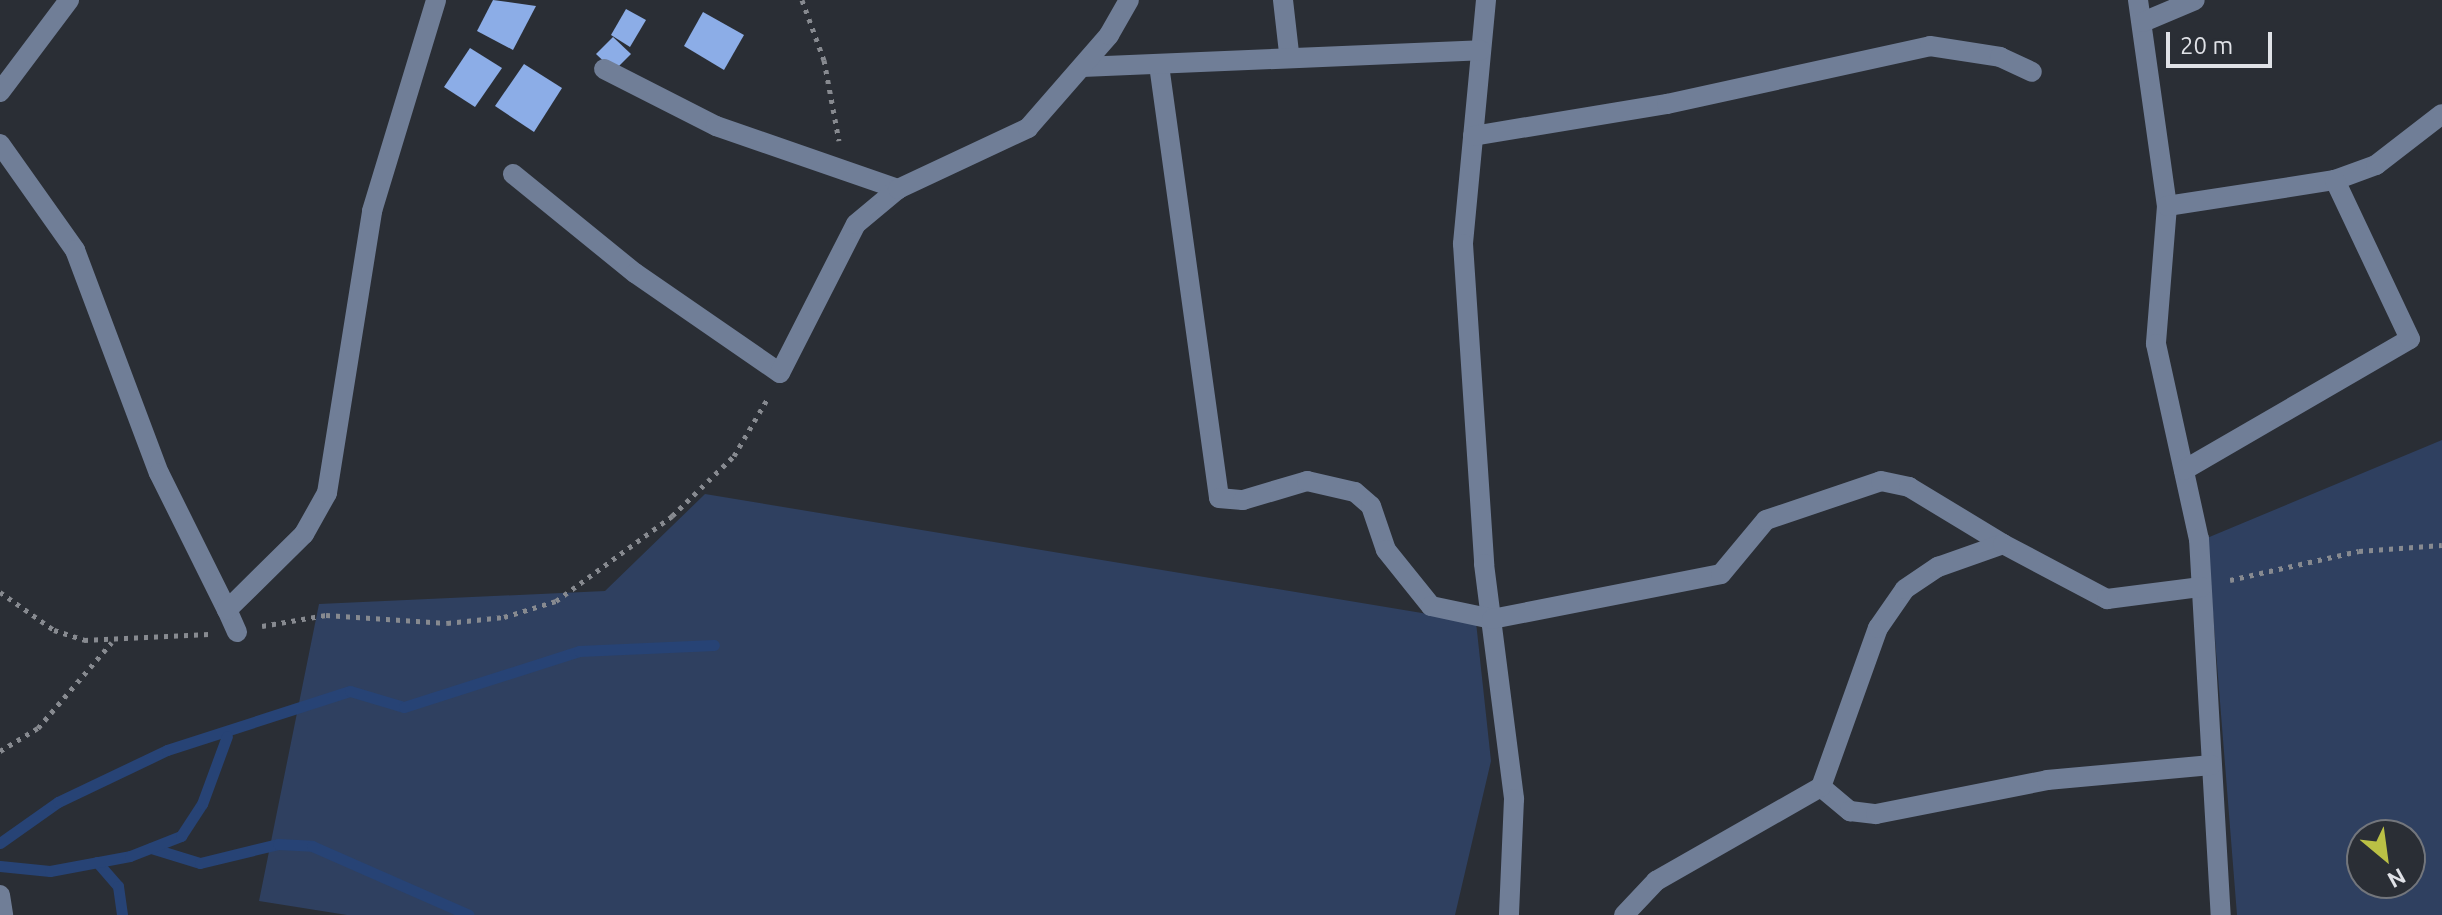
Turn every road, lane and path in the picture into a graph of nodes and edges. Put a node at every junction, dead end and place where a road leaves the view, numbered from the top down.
1 (69, 0) edge
2 (436, 0) edge
3 (802, 0) edge
4 (1129, 0) edge
5 (1283, 0) edge
6 (1486, 0) edge
7 (2138, 0) edge
8 (2195, 0) edge
9 (2143, 22) junction
10 (1481, 50) junction
11 (1289, 53) junction
12 (1159, 65) junction
13 (1082, 67) junction
14 (604, 69) dead end
15 (2032, 72) dead end
16 (0, 92) edge
17 (2442, 114) edge
18 (1473, 136) junction
19 (0, 144) edge
20 (843, 166) junction
21 (513, 174) dead end
22 (2335, 180) junction
23 (898, 189) junction
24 (2167, 206) junction
25 (780, 373) junction
26 (2184, 470) junction
27 (2003, 544) junction
28 (2442, 545) edge
29 (2201, 587) junction
30 (0, 592) edge
31 (227, 610) junction
32 (1492, 619) junction
33 (237, 632) junction
34 (113, 642) junction
35 (0, 751) edge
36 (2211, 765) junction
37 (1821, 787) junction
38 (0, 895) edge
39 (3, 915) edge
40 (1509, 915) edge
41 (1624, 915) edge
42 (2221, 915) edge

1 - 16 street
2 - 31 street
3 - 20 path
4 - 13 street
5 - 11 street
6 - 10 street
7 - 9 street
8 - 9 street
9 - 24 street
10 - 11 street
10 - 18 street
11 - 12 street
12 - 13 street
12 - 32 street
13 - 23 street
14 - 20 street
15 - 18 street
17 - 22 street
18 - 32 street
19 - 31 street
20 - 23 street
21 - 25 street
22 - 24 street
22 - 26 street
23 - 25 street
24 - 26 street
25 - 33 path
26 - 29 street
27 - 29 street
27 - 32 street
27 - 37 street
28 - 29 path
29 - 36 street
30 - 34 path
31 - 33 street
32 - 40 street
33 - 34 path
34 - 35 path
36 - 37 street
36 - 42 street
37 - 41 street
38 - 39 street

